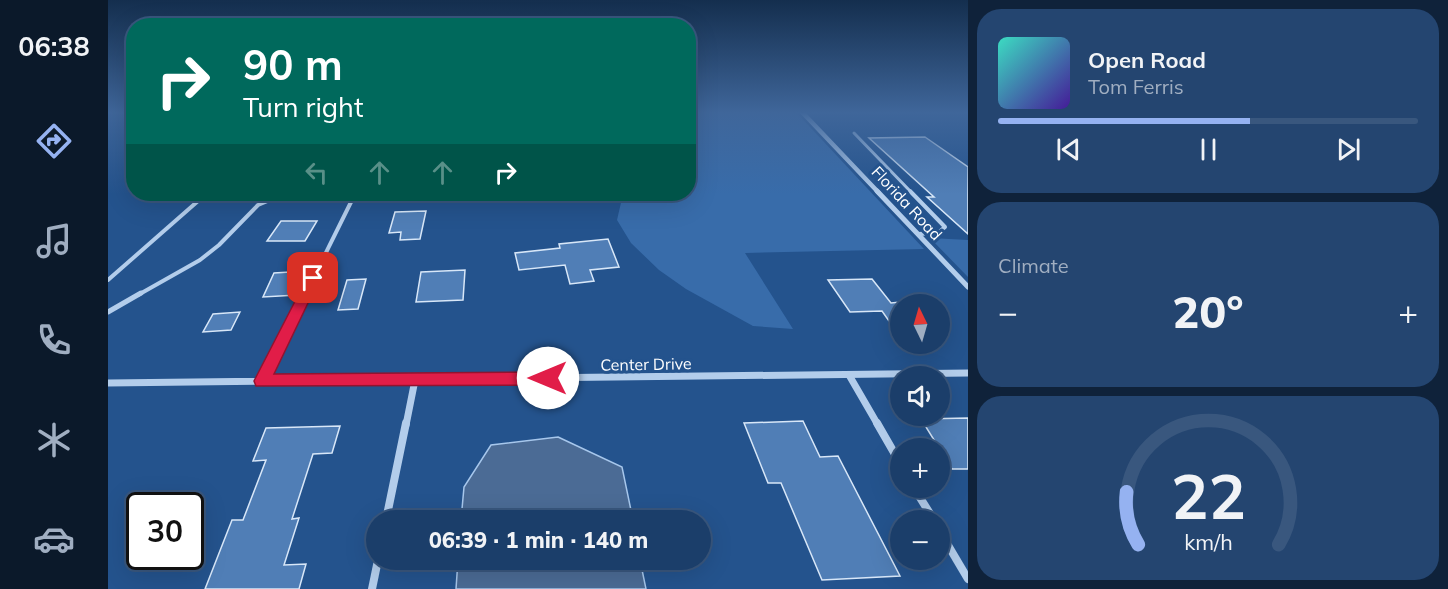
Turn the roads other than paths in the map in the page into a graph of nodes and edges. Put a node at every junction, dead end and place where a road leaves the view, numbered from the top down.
1 (828, 139) edge
2 (860, 139) edge
3 (198, 201) edge
4 (268, 201) edge
5 (352, 201) edge
6 (918, 234) junction
7 (108, 280) edge
8 (968, 287) edge
9 (108, 312) edge
10 (968, 373) edge
11 (849, 375) junction
12 (416, 380) junction
13 (262, 381) junction
14 (108, 383) edge
15 (890, 446) edge
16 (388, 510) edge
17 (950, 549) edge
18 (376, 570) edge
19 (968, 579) edge
20 (372, 589) edge

1 - 6 street, Florida Road
2 - 6 lane
3 - 7 lane
4 - 9 lane
5 - 13 lane
6 - 8 street, Florida Road
10 - 11 street, Center Drive
11 - 12 street, Center Drive
11 - 15 street
12 - 13 street, Center Drive
12 - 16 street
13 - 14 street, Center Drive
17 - 19 street
18 - 20 street

